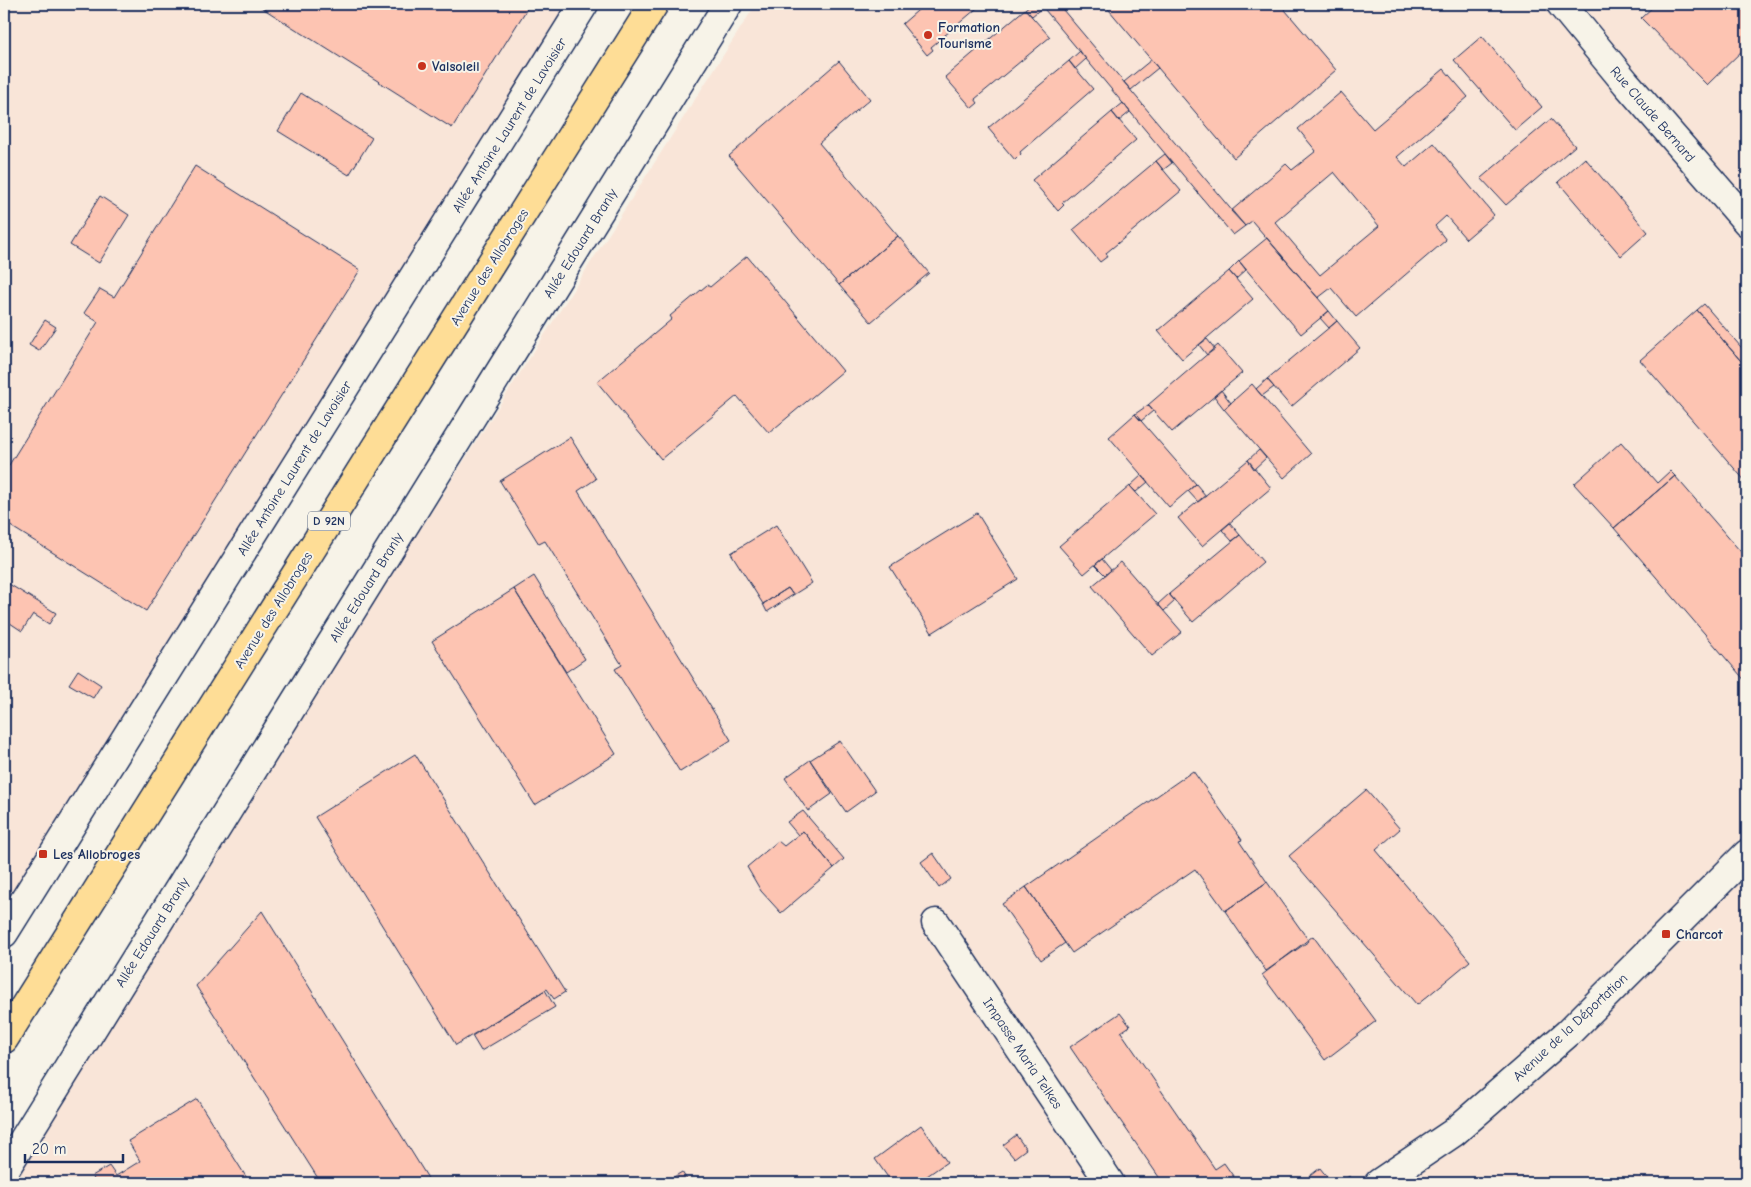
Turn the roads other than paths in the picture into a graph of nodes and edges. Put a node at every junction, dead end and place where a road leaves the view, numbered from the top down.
1 (584, 4) edge
2 (654, 4) edge
3 (728, 4) edge
4 (1561, 4) edge
5 (1747, 222) edge
6 (1747, 854) edge
7 (936, 923) dead end
8 (4, 933) edge
9 (4, 1039) edge
10 (4, 1171) edge
11 (1110, 1183) edge
12 (1379, 1183) edge

1 - 8 street, Allée Antoine Laurent de Lavoisier
2 - 9 main road, Avenue des Allobroges / D 92N
3 - 10 street, Allée Edouard Branly
4 - 5 street, Rue Claude Bernard
6 - 12 street, Avenue de la Déportation
7 - 11 street, Impasse Maria Telkes

